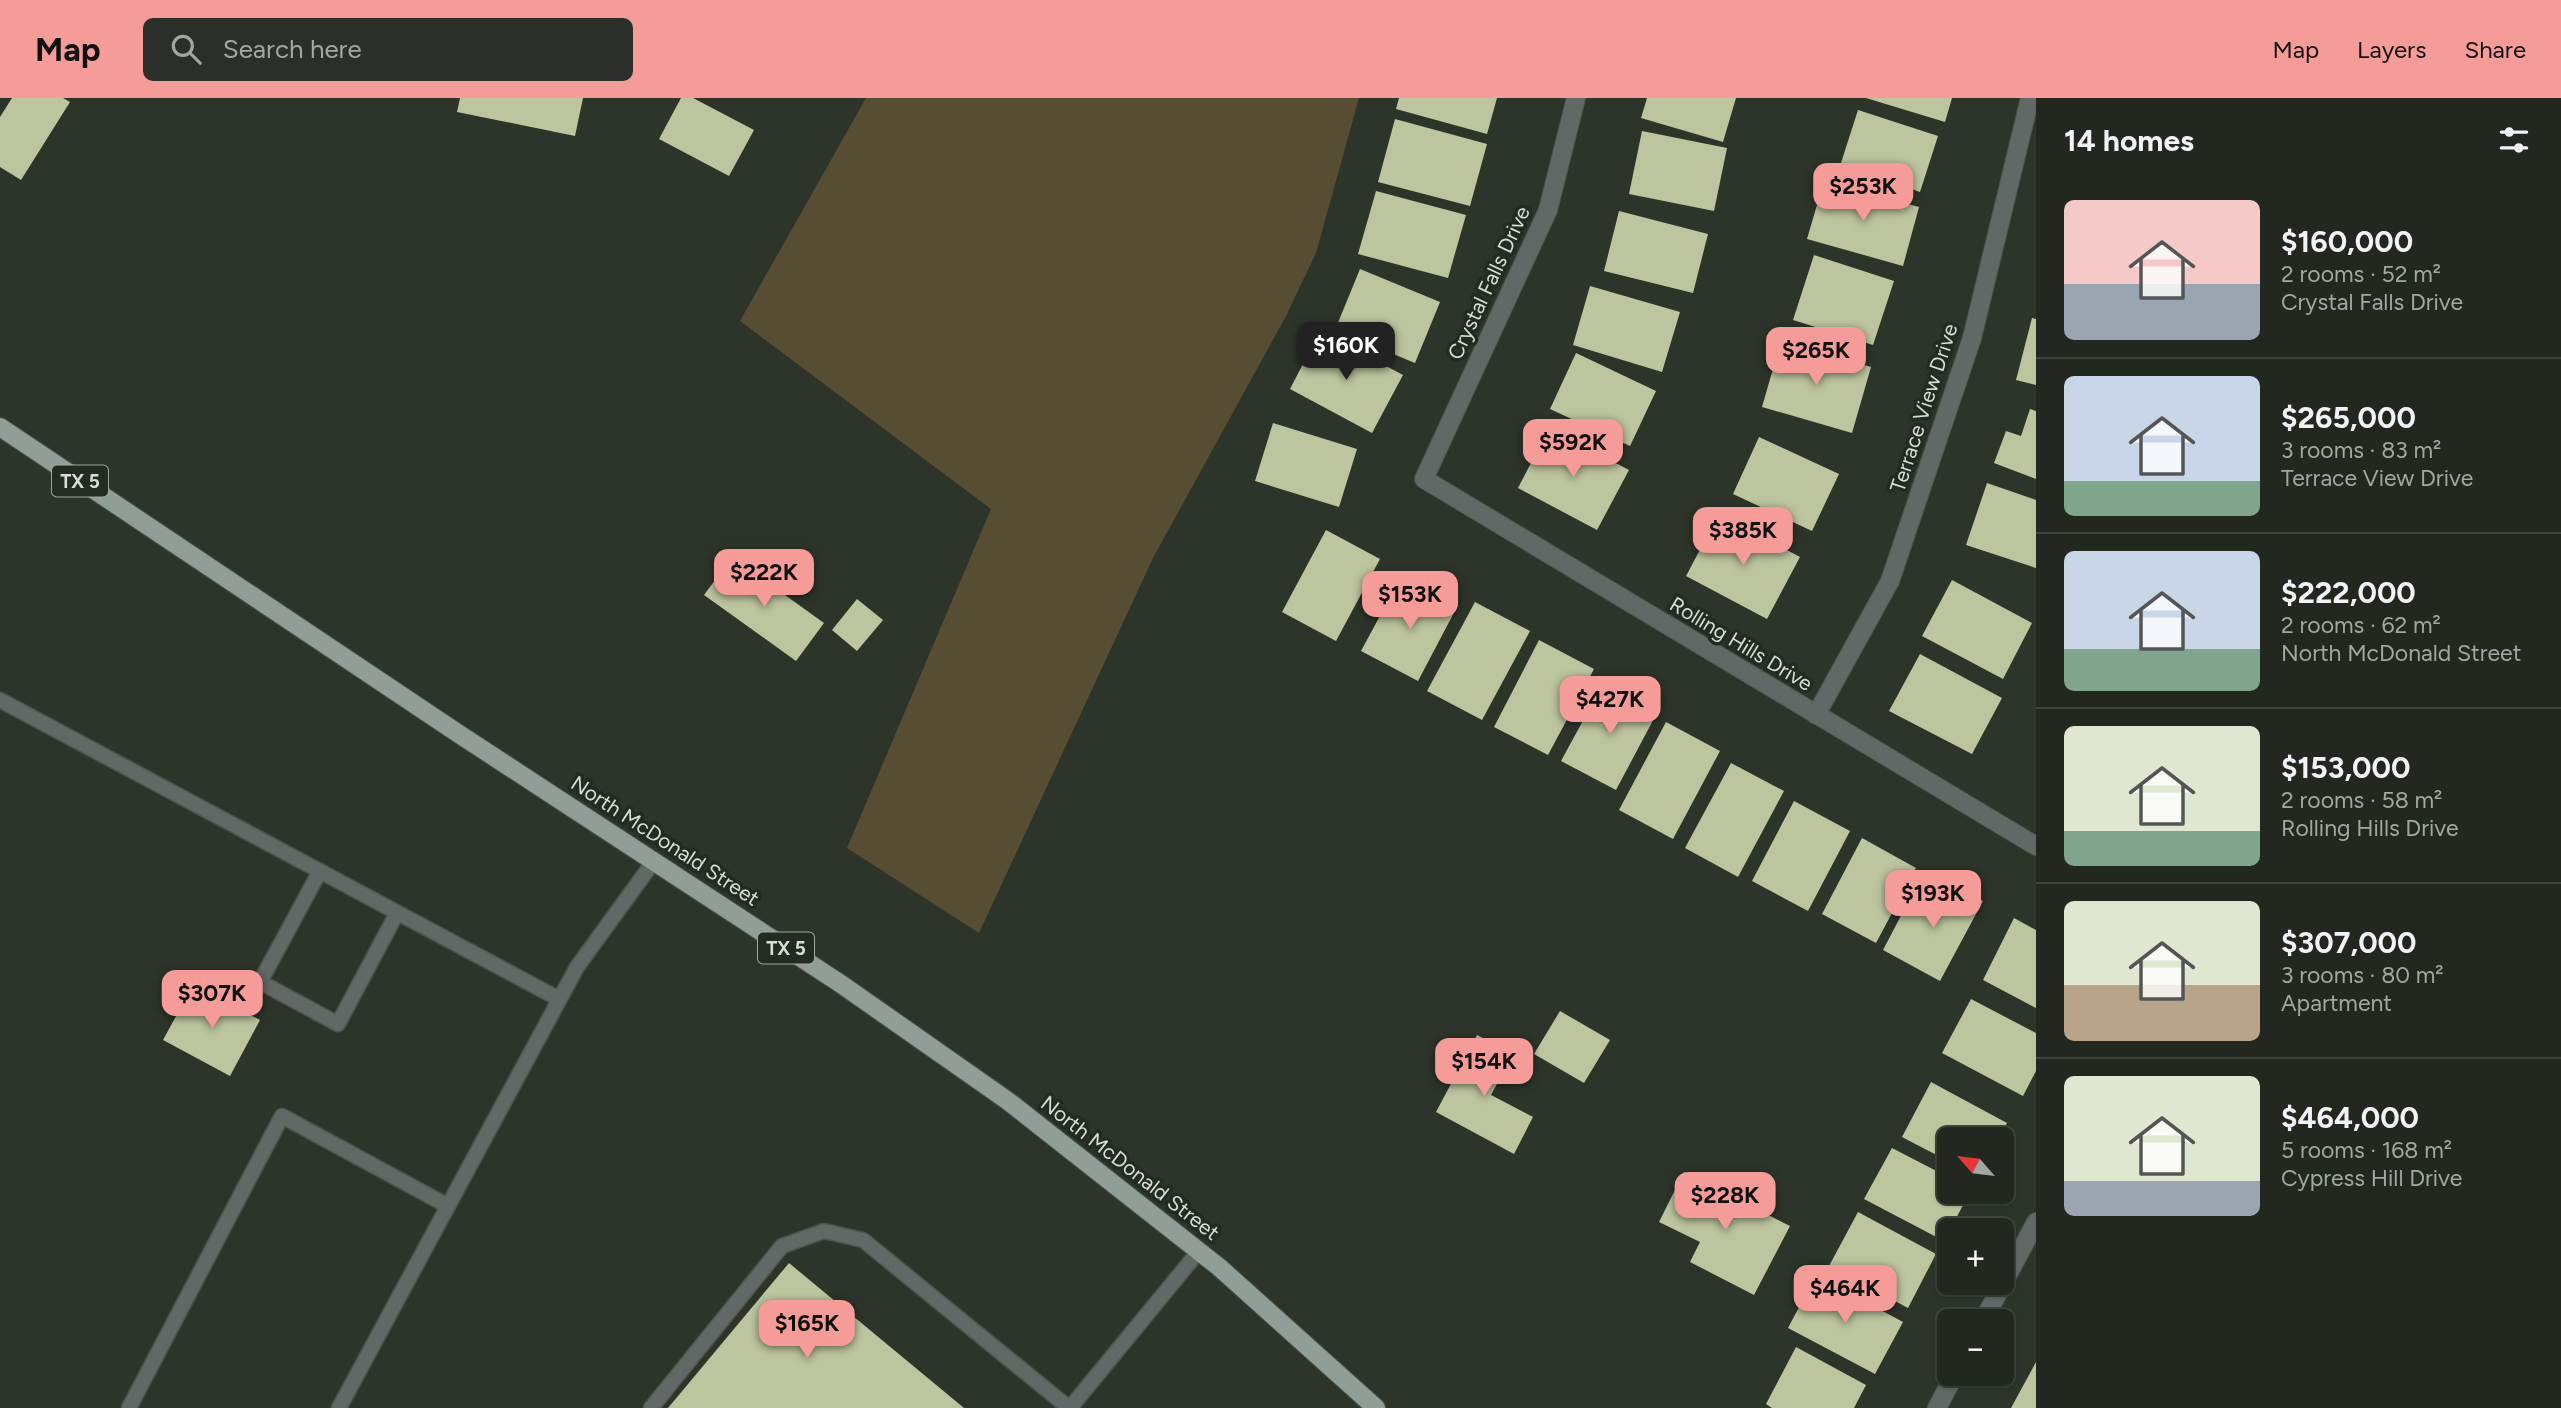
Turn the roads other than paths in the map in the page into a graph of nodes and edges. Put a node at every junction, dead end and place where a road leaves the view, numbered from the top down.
1 (1576, 98) edge
2 (2030, 98) edge
3 (0, 427) edge
4 (1424, 480) joint
5 (0, 700) edge
6 (1815, 715) junction
7 (2036, 846) edge
8 (654, 861) junction
9 (320, 871) junction
10 (397, 913) junction
11 (559, 999) junction
12 (448, 1206) junction
13 (2036, 1222) edge
14 (1199, 1251) junction
15 (1989, 1309) edge
16 (1949, 1386) edge
17 (129, 1408) edge
18 (339, 1408) edge
19 (651, 1408) edge
20 (1069, 1408) edge
21 (1376, 1408) edge
22 (1937, 1408) edge

1 - 4 street, Crystal Falls Drive
2 - 6 street, Terrace View Drive
3 - 8 main road, North McDonald Street / TX 5
4 - 6 street, Rolling Hills Drive
5 - 9 lane
6 - 7 street, Rolling Hills Drive
8 - 11 lane
8 - 14 main road, North McDonald Street / TX 5
9 - 10 lane
9 - 10 lane
10 - 11 lane
11 - 12 lane
12 - 17 lane
12 - 18 lane
13 - 15 street
14 - 20 lane
14 - 21 main road, North McDonald Street / TX 5
16 - 22 street
19 - 20 lane

